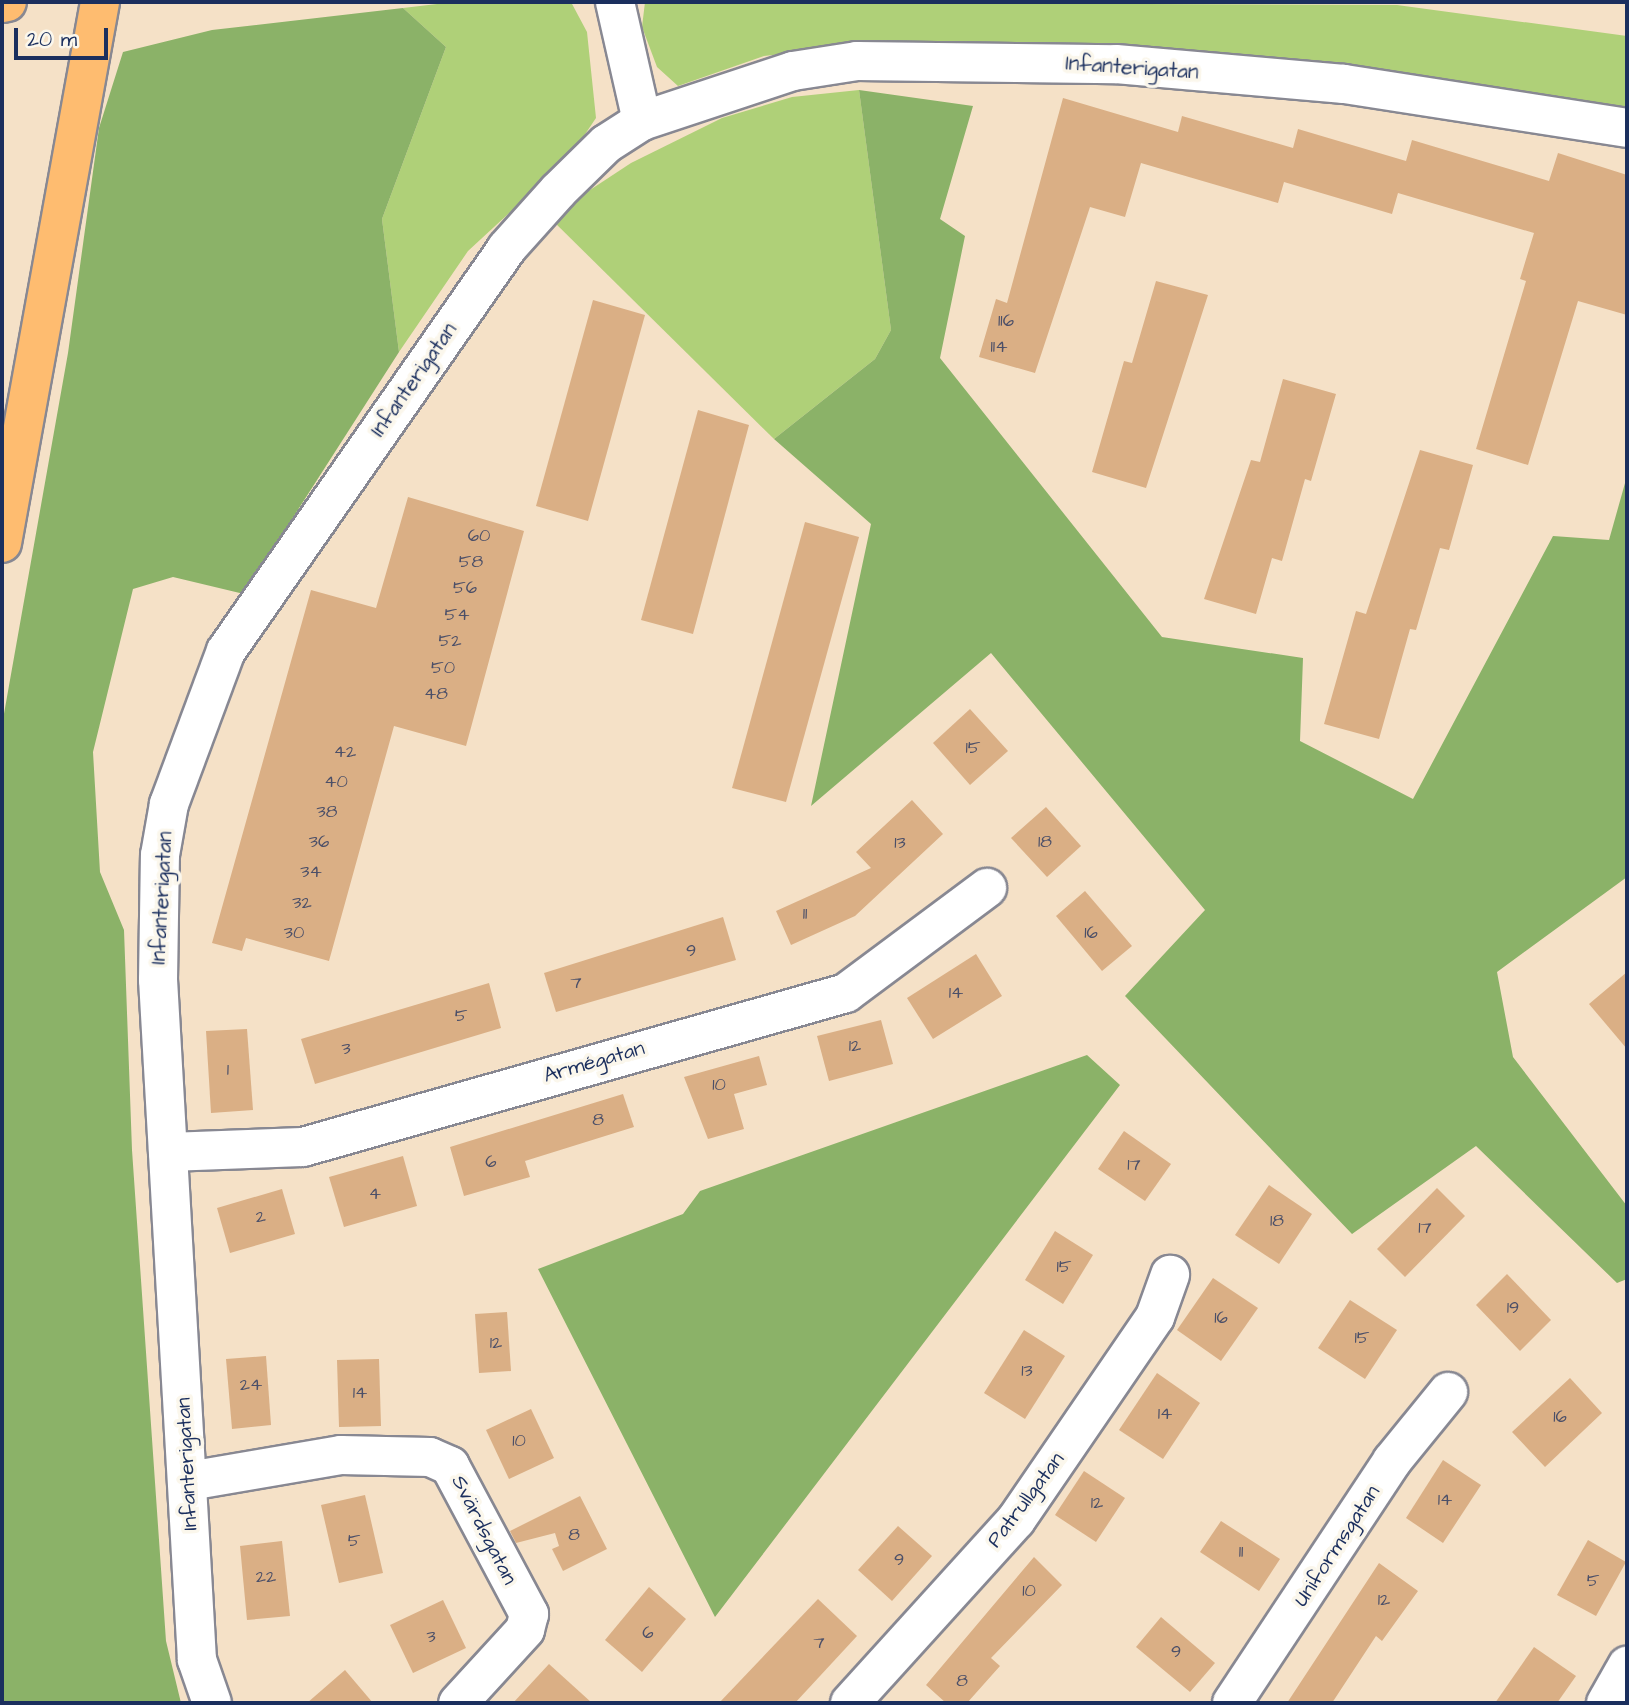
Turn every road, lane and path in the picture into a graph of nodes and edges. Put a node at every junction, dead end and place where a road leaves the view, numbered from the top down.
1 (100, 2) edge
2 (615, 2) edge
3 (642, 121) junction
4 (1627, 128) edge
5 (2, 543) edge
6 (988, 888) dead end
7 (168, 1152) junction
8 (1170, 1275) dead end
9 (1448, 1392) dead end
10 (189, 1481) junction
11 (1627, 1666) edge
12 (212, 1703) edge
13 (458, 1703) edge
14 (850, 1703) edge
15 (1232, 1703) edge
16 (1606, 1703) edge

1 - 5 highway
2 - 3 street
3 - 4 street, Infanterigatan
3 - 7 street, Infanterigatan
6 - 7 street, Armégatan
7 - 10 street, Infanterigatan
8 - 14 street, Patrullgatan
9 - 15 street, Uniformsgatan
10 - 12 street, Infanterigatan
10 - 13 street, Svärdsgatan
11 - 16 street

